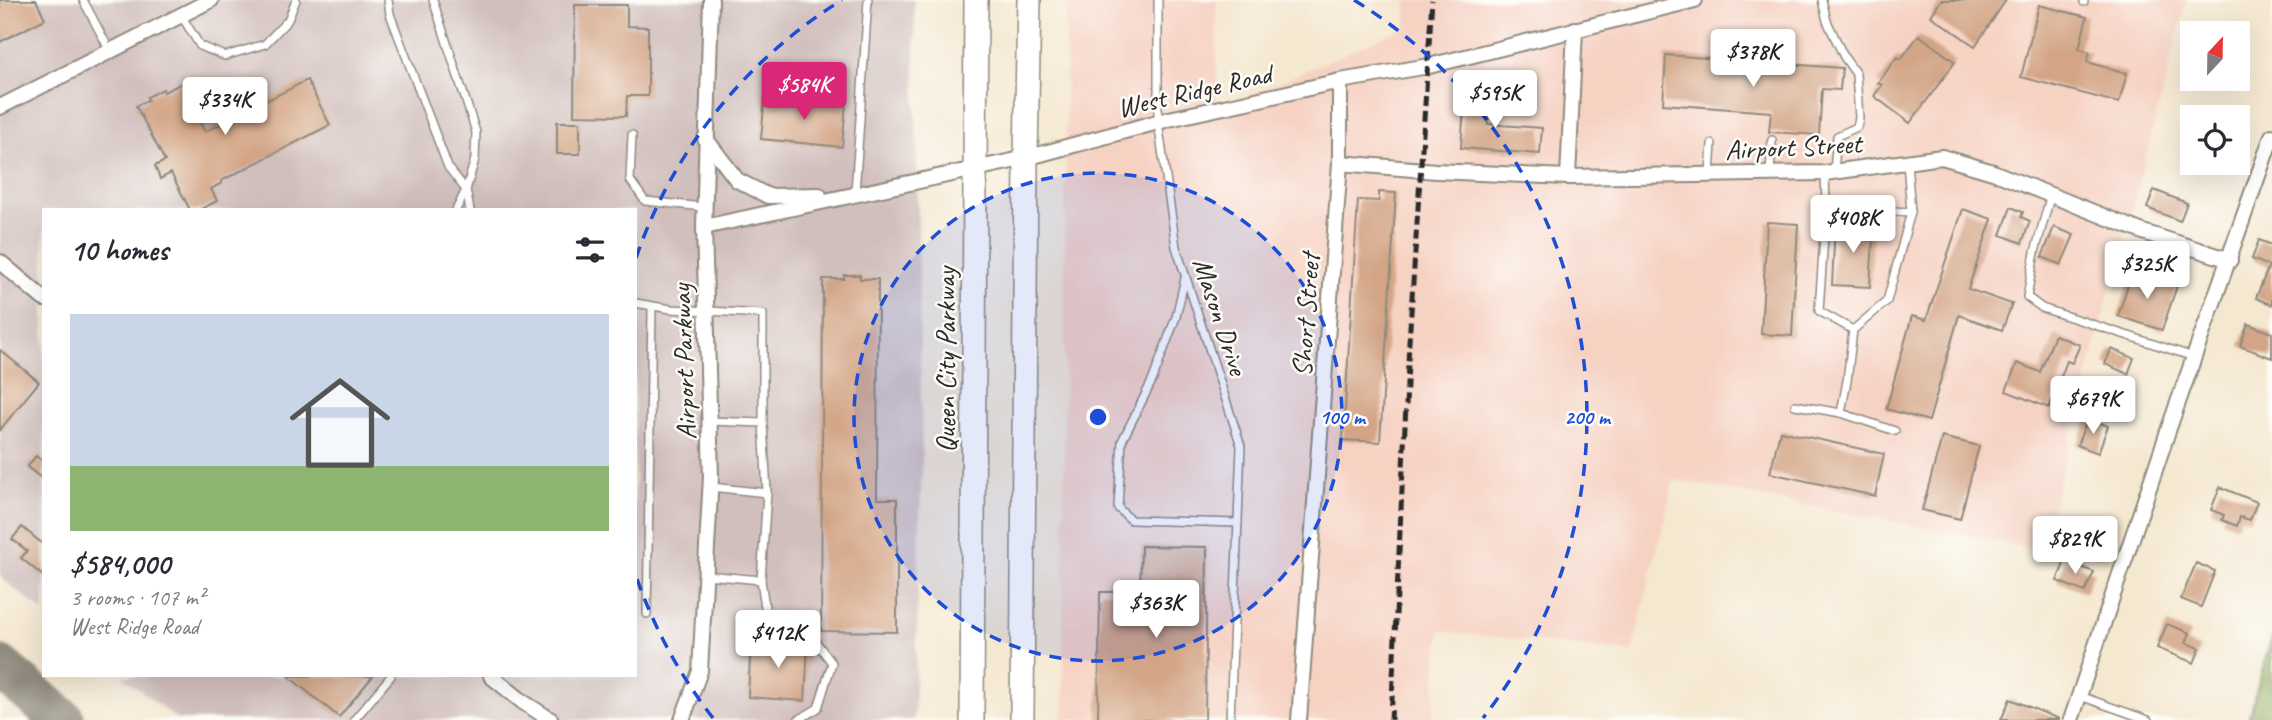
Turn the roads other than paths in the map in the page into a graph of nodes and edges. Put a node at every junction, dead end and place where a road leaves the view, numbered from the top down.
1 (83, 0) edge
2 (211, 0) edge
3 (296, 0) edge
4 (388, 0) edge
5 (433, 0) edge
6 (711, 0) edge
7 (868, 0) edge
8 (976, 0) edge
9 (1029, 0) edge
10 (1158, 0) edge
11 (1695, 0) edge
12 (1822, 0) edge
13 (181, 15) junction
14 (1575, 29) junction
15 (110, 51) junction
16 (1339, 81) junction
17 (0, 107) edge
18 (1158, 122) junction
19 (632, 135) dead end
20 (2272, 136) edge
21 (705, 138) junction
22 (1772, 140) dead end
23 (1712, 144) dead end
24 (1026, 158) junction
25 (1907, 162) junction
26 (1340, 163) junction
27 (974, 168) junction
28 (1829, 172) junction
29 (1770, 174) junction
30 (1710, 175) junction
31 (1568, 177) junction
32 (466, 190) junction
33 (855, 193) junction
34 (2051, 194) junction
35 (457, 208) edge
36 (470, 208) edge
37 (704, 208) junction
38 (1826, 208) junction
39 (1911, 212) junction
40 (704, 227) junction
41 (2230, 260) junction
42 (0, 262) edge
43 (1186, 275) junction
44 (42, 297) edge
45 (637, 303) edge
46 (652, 306) junction
47 (706, 310) junction
48 (1853, 330) junction
49 (2194, 357) junction
50 (1794, 405) dead end
51 (1840, 413) junction
52 (710, 421) junction
53 (763, 423) junction
54 (1895, 432) dead end
55 (711, 487) junction
56 (767, 493) junction
57 (1238, 523) junction
58 (706, 575) junction
59 (761, 580) junction
60 (647, 614) dead end
61 (390, 677) edge
62 (492, 677) edge
63 (2080, 696) junction
64 (354, 720) edge
65 (551, 720) edge
66 (682, 720) edge
67 (799, 720) edge
68 (972, 720) edge
69 (1022, 720) edge
70 (1230, 720) edge
71 (1299, 720) edge
72 (2071, 720) edge
73 (2148, 720) edge

1 - 15 lane
2 - 13 street
3 - 13 lane
4 - 32 lane
5 - 32 lane
6 - 21 street, Airport Parkway
7 - 33 lane
8 - 27 main road, Queen City Parkway
9 - 24 main road
10 - 18 lane, Mason Drive
11 - 14 street, West Ridge Road
12 - 28 lane
13 - 15 street
14 - 16 street, West Ridge Road
14 - 31 street
15 - 17 street
16 - 18 street, West Ridge Road
16 - 26 street, Short Street
18 - 24 street, West Ridge Road
18 - 43 lane, Mason Drive
19 - 37 lane
20 - 41 street
21 - 33 street
21 - 37 street, Airport Parkway
22 - 29 lane
23 - 30 lane
24 - 27 street, West Ridge Road
24 - 69 main road
25 - 28 street, Airport Street
25 - 34 street, Airport Street
25 - 39 lane
26 - 31 street, Airport Street
26 - 71 street, Short Street
27 - 33 street, West Ridge Road
27 - 68 main road, Queen City Parkway
28 - 29 street, Airport Street
28 - 38 lane
29 - 30 street, Airport Street
30 - 31 street, Airport Street
32 - 35 lane
32 - 36 lane
33 - 40 street, West Ridge Road
34 - 41 street, Airport Street
34 - 49 lane
37 - 40 street, Airport Parkway
38 - 39 lane
38 - 48 lane
39 - 48 lane
40 - 47 street, Airport Parkway
41 - 49 street
42 - 44 street
43 - 57 lane, Mason Drive
43 - 57 lane
45 - 46 lane
46 - 47 lane
46 - 60 lane
47 - 52 street, Airport Parkway
47 - 53 lane
48 - 51 lane
49 - 63 street
50 - 51 lane
51 - 54 lane
52 - 53 lane
52 - 55 street, Airport Parkway
53 - 56 lane
55 - 56 lane
55 - 58 street, Airport Parkway
56 - 59 lane
57 - 70 lane, Mason Drive
58 - 59 lane
58 - 66 street, Airport Parkway
59 - 67 lane
61 - 64 lane
62 - 65 street
63 - 72 street
63 - 73 lane

